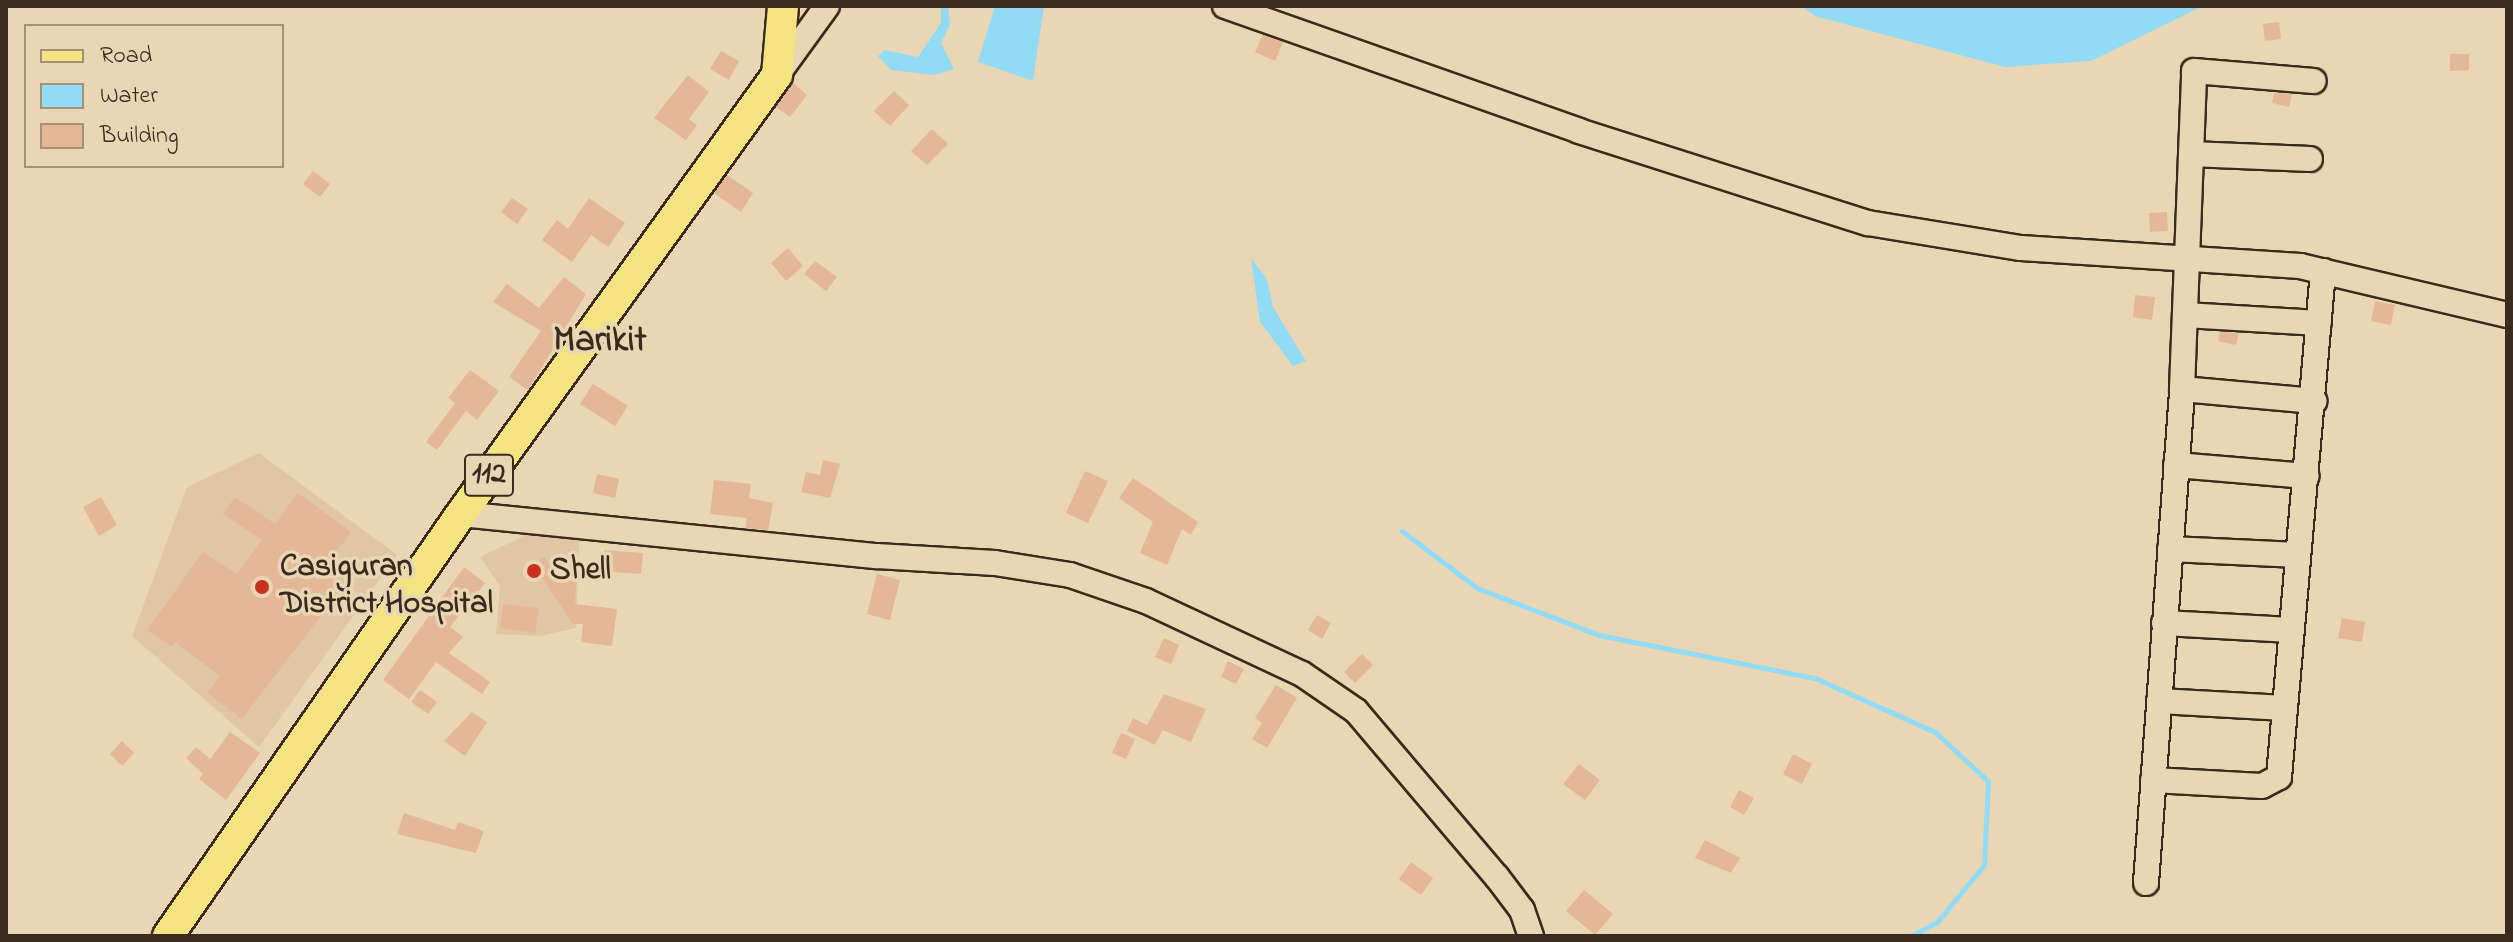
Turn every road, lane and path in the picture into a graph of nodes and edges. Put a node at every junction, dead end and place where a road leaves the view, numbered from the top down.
1 (783, 6) edge
2 (827, 6) edge
3 (1225, 6) edge
4 (777, 75) junction
5 (2314, 81) dead end
6 (2191, 154) junction
7 (2310, 159) dead end
8 (2188, 258) junction
9 (2323, 271) junction
10 (2185, 315) junction
11 (2507, 315) edge
12 (2319, 323) junction
13 (2182, 389) junction
14 (2314, 401) junction
15 (2176, 465) junction
16 (2307, 476) junction
17 (461, 514) junction
18 (2170, 549) junction
19 (2298, 555) junction
20 (2164, 623) junction
21 (2291, 630) junction
22 (2159, 701) junction
23 (2285, 708) junction
24 (2153, 780) junction
25 (2146, 883) dead end
26 (168, 936) edge
27 (1531, 936) edge

1 - 4 main road
2 - 4 street
3 - 8 street
4 - 17 main road, 112
5 - 6 street
6 - 7 street
6 - 8 street
8 - 9 street
8 - 10 street
9 - 11 street
9 - 12 street
10 - 12 street
10 - 13 street
12 - 14 street
13 - 14 street
13 - 15 street
14 - 16 street
15 - 16 street
15 - 18 street
16 - 19 street
17 - 26 main road, 112
17 - 27 street
18 - 19 street
18 - 20 street
19 - 21 street
20 - 21 street
20 - 22 street
21 - 23 street
22 - 23 street
22 - 24 street
23 - 24 street
24 - 25 street

